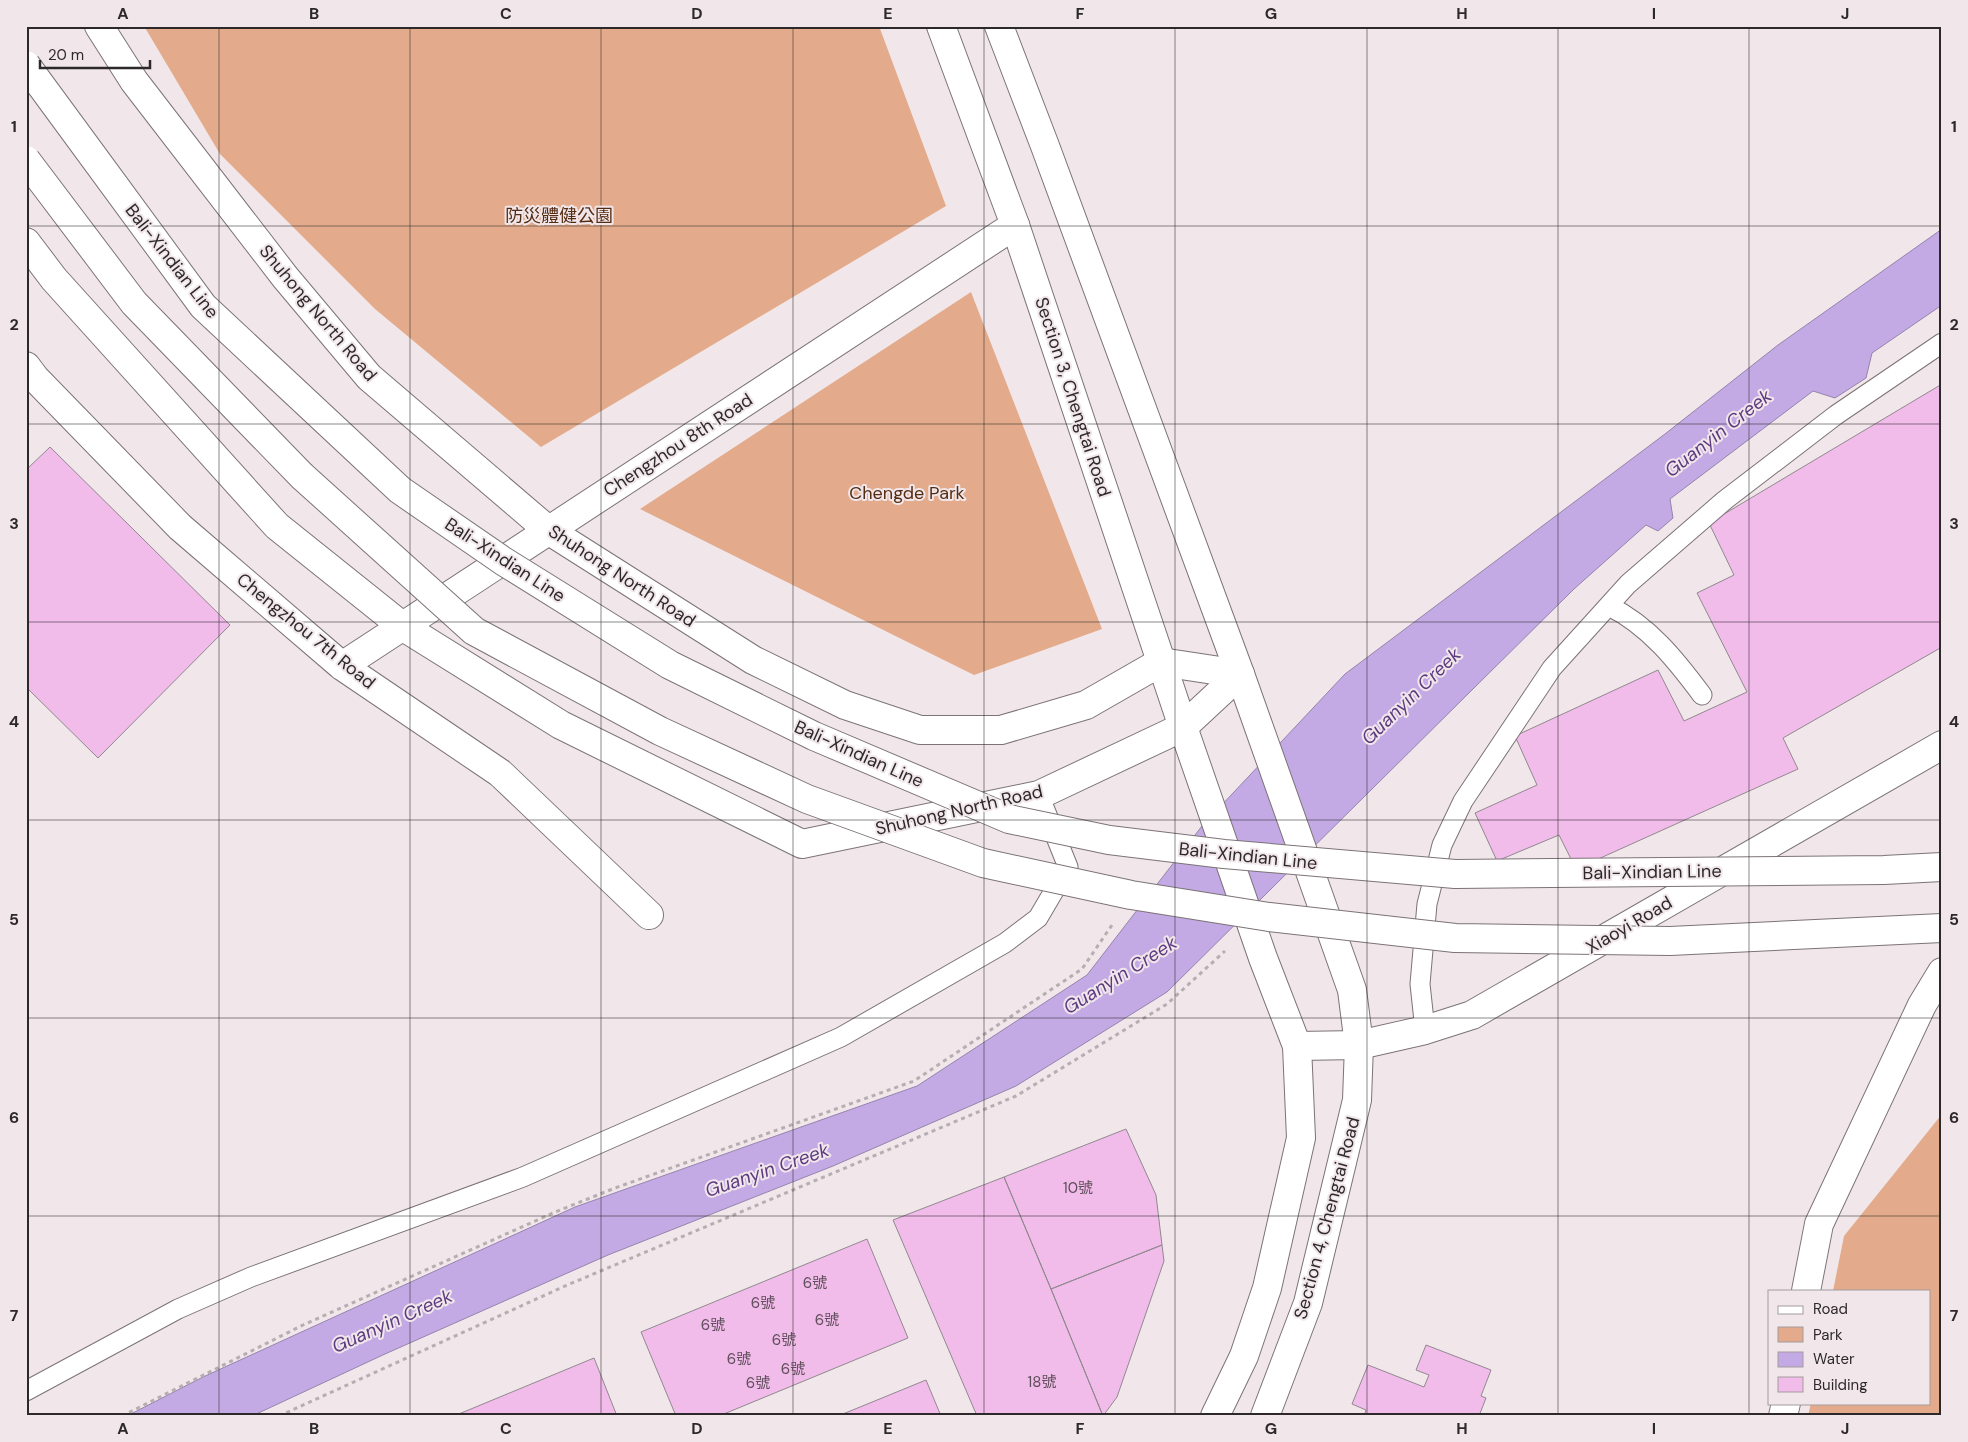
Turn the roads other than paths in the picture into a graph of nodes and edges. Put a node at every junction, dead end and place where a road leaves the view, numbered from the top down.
1 (99, 26) edge
2 (941, 26) edge
3 (999, 26) edge
4 (1013, 26) edge
5 (26, 65) edge
6 (1045, 146) junction
7 (26, 160) edge
8 (1015, 225) junction
9 (26, 242) edge
10 (1942, 343) edge
11 (26, 366) edge
12 (548, 530) junction
13 (1609, 606) junction
14 (402, 626) junction
15 (1161, 662) junction
16 (342, 666) junction
17 (1240, 674) junction
18 (1702, 695) dead end
19 (1182, 727) junction
20 (1942, 745) edge
21 (1039, 795) junction
22 (1942, 866) edge
23 (649, 915) dead end
24 (1942, 928) edge
25 (1942, 972) edge
26 (1425, 1030) junction
27 (1359, 1044) junction
28 (1297, 1046) junction
29 (1806, 1290) edge
30 (26, 1391) edge
31 (1216, 1416) edge
32 (1265, 1416) edge

1 - 12 main road, Shuhong North Road
2 - 8 main road, Section 3, Chengtai Road
3 - 6 main road
4 - 6 main road
5 - 22 main road, Bali-Xindian Line, bridge
6 - 17 main road
7 - 24 main road, bridge
8 - 12 main road, Chengzhou 8th Road
8 - 15 main road, Section 3, Chengtai Road
9 - 14 main road, Shuhong North Road
10 - 13 lane
11 - 16 main road, Chengzhou 7th Road
12 - 14 main road, Chengzhou 8th Road
12 - 15 main road, Shuhong North Road
13 - 18 lane
13 - 26 lane
14 - 16 main road, Chengzhou 8th Road
14 - 21 main road, Shuhong North Road
15 - 17 main road
15 - 19 main road, Section 3, Chengtai Road
16 - 23 main road, Chengzhou 7th Road
17 - 19 main road, Shuhong North Road
17 - 27 main road
19 - 21 main road, Shuhong North Road
19 - 28 main road, Section 3, Chengtai Road, bridge
20 - 26 main road, Xiaoyi Road
21 - 30 lane
25 - 29 main road
26 - 27 main road, Xiaoyi Road
27 - 28 main road, Xiaoyi Road
27 - 32 main road, Section 4, Chengtai Road
28 - 31 main road

